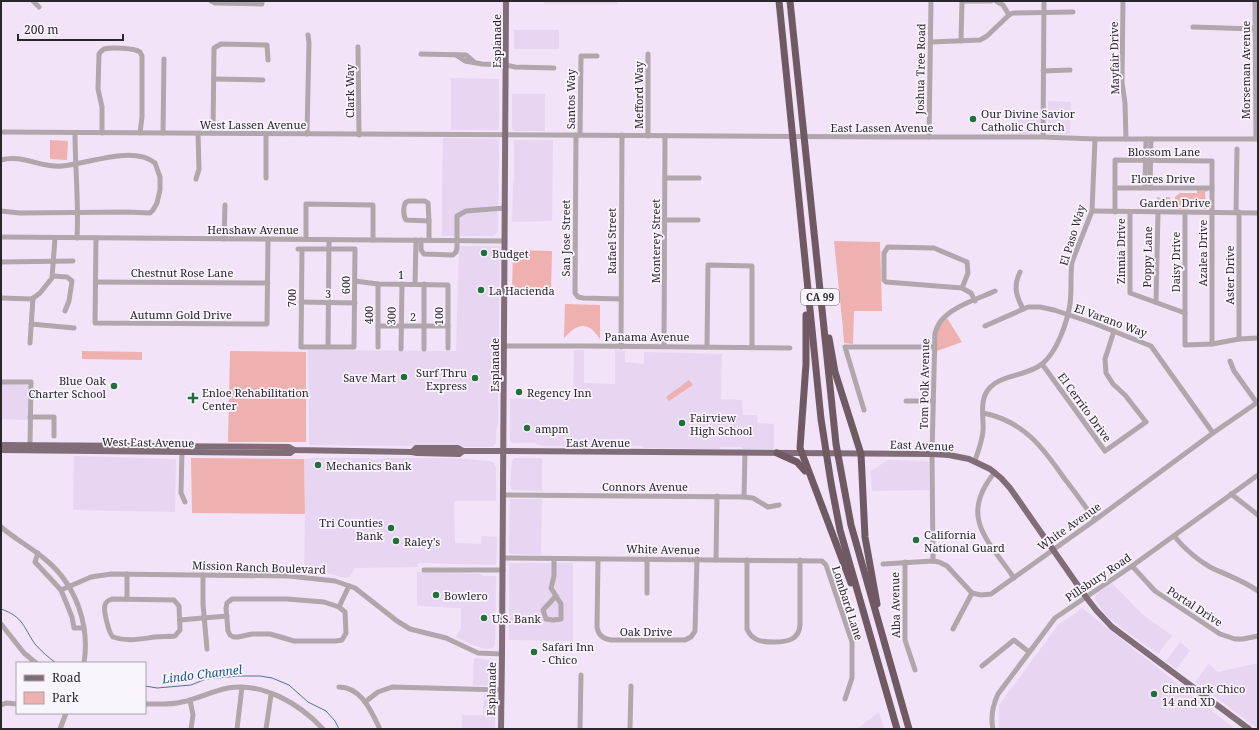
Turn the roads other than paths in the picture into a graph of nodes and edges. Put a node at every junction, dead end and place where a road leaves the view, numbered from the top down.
1 (33, 1) edge
2 (212, 1) edge
3 (262, 1) edge
4 (506, 1) edge
5 (779, 1) edge
6 (790, 1) edge
7 (931, 1) edge
8 (990, 1) edge
9 (996, 1) edge
10 (1044, 1) edge
11 (1123, 1) edge
12 (1255, 1) edge
13 (39, 7) dead end
14 (208, 7) dead end
15 (1044, 12) junction
16 (1072, 12) dead end
17 (1009, 15) junction
18 (1194, 27) dead end
19 (1255, 29) junction
20 (308, 35) dead end
21 (961, 41) junction
22 (931, 42) junction
23 (358, 47) dead end
24 (420, 54) dead end
25 (648, 54) dead end
26 (597, 56) dead end
27 (164, 59) dead end
28 (268, 60) dead end
29 (1257, 64) edge
30 (506, 65) junction
31 (554, 68) dead end
32 (1070, 70) dead end
33 (1043, 72) junction
34 (214, 79) junction
35 (263, 80) dead end
36 (1, 132) edge
37 (75, 133) junction
38 (102, 133) junction
39 (140, 133) junction
40 (162, 133) junction
41 (213, 133) junction
42 (198, 134) junction
43 (266, 134) junction
44 (308, 134) junction
45 (505, 134) junction
46 (359, 135) junction
47 (578, 135) junction
48 (622, 135) junction
49 (648, 136) junction
50 (665, 136) junction
51 (929, 137) junction
52 (1043, 137) junction
53 (1095, 139) junction
54 (1126, 139) junction
55 (1148, 139) junction
56 (1257, 139) edge
57 (1237, 149) dead end
58 (1, 160) edge
59 (1115, 160) joint
60 (1148, 160) junction
61 (1212, 161) joint
62 (76, 164) junction
63 (266, 178) dead end
64 (665, 178) junction
65 (699, 178) dead end
66 (196, 179) dead end
67 (1115, 188) junction
68 (1148, 188) junction
69 (1212, 188) junction
70 (225, 205) dead end
71 (505, 208) junction
72 (1, 211) edge
73 (1092, 211) junction
74 (78, 212) junction
75 (1115, 212) junction
76 (1130, 212) junction
77 (1158, 212) junction
78 (1185, 212) junction
79 (1213, 212) junction
80 (1238, 212) junction
81 (1258, 213) edge
82 (665, 220) junction
83 (698, 220) dead end
84 (429, 221) junction
85 (1, 238) edge
86 (55, 238) junction
87 (77, 238) junction
88 (96, 238) junction
89 (224, 239) junction
90 (268, 239) junction
91 (306, 239) junction
92 (328, 240) junction
93 (373, 240) junction
94 (418, 240) junction
95 (429, 240) junction
96 (457, 241) junction
97 (505, 241) junction
98 (300, 249) joint
99 (328, 249) junction
100 (74, 261) dead end
101 (1, 262) edge
102 (54, 262) junction
103 (1020, 272) dead end
104 (53, 276) junction
105 (807, 279) junction
106 (355, 281) junction
107 (96, 282) junction
108 (268, 282) junction
109 (378, 284) junction
110 (402, 284) junction
111 (415, 284) junction
112 (424, 284) junction
113 (448, 284) joint
114 (962, 288) junction
115 (995, 291) dead end
116 (1, 298) edge
117 (33, 298) junction
118 (820, 298) junction
119 (621, 299) junction
120 (975, 301) junction
121 (301, 302) junction
122 (354, 302) junction
123 (1156, 302) junction
124 (328, 303) junction
125 (1022, 309) junction
126 (65, 311) dead end
127 (1185, 313) junction
128 (1068, 314) junction
129 (31, 324) junction
130 (378, 326) junction
131 (401, 326) junction
132 (425, 326) junction
133 (448, 326) junction
134 (986, 326) dead end
135 (74, 328) dead end
136 (1114, 331) junction
137 (1258, 338) edge
138 (1239, 339) junction
139 (30, 343) dead end
140 (1212, 344) junction
141 (504, 346) junction
142 (664, 346) junction
143 (328, 347) junction
144 (378, 347) dead end
145 (621, 347) junction
146 (707, 347) junction
147 (752, 347) junction
148 (934, 347) junction
149 (448, 348) dead end
150 (790, 348) dead end
151 (401, 349) dead end
152 (424, 349) dead end
153 (1230, 361) dead end
154 (1042, 364) junction
155 (1, 382) edge
156 (906, 401) dead end
157 (933, 401) junction
158 (1258, 403) edge
159 (864, 410) dead end
160 (983, 413) junction
161 (30, 417) junction
162 (1214, 433) junction
163 (54, 436) dead end
164 (1, 445) edge
165 (30, 445) junction
166 (182, 449) junction
167 (1, 450) edge
168 (503, 451) junction
169 (745, 453) junction
170 (777, 453) junction
171 (802, 454) junction
172 (861, 454) junction
173 (932, 454) junction
174 (975, 461) junction
175 (995, 472) junction
176 (1258, 475) edge
177 (1231, 494) junction
178 (503, 495) junction
179 (716, 496) junction
180 (744, 497) junction
181 (185, 502) dead end
182 (779, 505) dead end
183 (821, 505) junction
184 (1258, 515) edge
185 (1095, 520) junction
186 (1, 527) edge
187 (1174, 536) junction
188 (1053, 549) junction
189 (38, 553) junction
190 (503, 558) junction
191 (554, 559) junction
192 (598, 559) junction
193 (647, 559) junction
194 (697, 560) junction
195 (716, 560) junction
196 (747, 560) junction
197 (800, 560) junction
198 (933, 560) junction
199 (822, 561) joint
200 (904, 562) junction
201 (883, 564) dead end
202 (1132, 566) junction
203 (424, 570) dead end
204 (503, 570) junction
205 (127, 574) junction
206 (203, 575) junction
207 (1014, 578) junction
208 (350, 586) junction
209 (69, 587) junction
210 (61, 590) junction
211 (1258, 591) edge
212 (647, 593) dead end
213 (972, 593) junction
214 (556, 596) junction
215 (1086, 597) junction
216 (127, 599) junction
217 (339, 607) junction
218 (227, 616) junction
219 (204, 618) junction
220 (180, 620) junction
221 (866, 621) junction
222 (1, 624) edge
223 (84, 628) junction
224 (953, 629) dead end
225 (1258, 636) edge
226 (882, 638) junction
227 (207, 649) dead end
228 (1029, 652) junction
229 (502, 654) junction
230 (35, 662) edge
231 (84, 662) edge
232 (982, 666) dead end
233 (915, 670) dead end
234 (581, 675) dead end
235 (631, 686) dead end
236 (242, 687) junction
237 (339, 687) dead end
238 (502, 690) junction
239 (271, 695) junction
240 (845, 698) dead end
241 (190, 700) junction
242 (365, 702) junction
243 (16, 704) edge
244 (146, 704) edge
245 (1, 705) edge
246 (66, 714) edge
247 (379, 727) dead end
248 (60, 729) edge
249 (191, 729) edge
250 (237, 729) edge
251 (266, 729) edge
252 (323, 729) edge
253 (501, 729) edge
254 (580, 729) edge
255 (630, 729) edge
256 (897, 729) edge
257 (909, 729) edge
258 (992, 729) edge
259 (1249, 729) edge

1 - 13 street
2 - 3 street
2 - 14 street
4 - 30 main road, Esplanade
5 - 105 highway, CA 99
6 - 118 highway, CA 99
7 - 22 street, Joshua Tree Road
8 - 21 street
9 - 17 street
10 - 15 street
11 - 54 street, Mayfair Drive
12 - 19 street, Morseman Avenue
15 - 16 street
15 - 17 street
15 - 33 street
17 - 21 street
18 - 19 street
19 - 29 street, Morseman Avenue
20 - 44 street
21 - 22 street
22 - 51 street, Joshua Tree Road
23 - 46 street, Clark Way
24 - 30 street
25 - 49 street, Mefford Way
26 - 47 street, Santos Way
27 - 40 street
28 - 34 street
29 - 56 street, Morseman Avenue
30 - 31 street
30 - 45 main road, Esplanade
32 - 33 street
33 - 52 street
34 - 35 street
34 - 41 street
36 - 37 street, West Lassen Avenue
37 - 38 street, West Lassen Avenue
37 - 62 street
38 - 39 street, West Lassen Avenue
38 - 39 street
39 - 40 street, West Lassen Avenue
40 - 42 street, West Lassen Avenue
41 - 42 street, West Lassen Avenue
41 - 43 street, West Lassen Avenue
42 - 66 street
43 - 44 street, West Lassen Avenue
43 - 63 street
44 - 46 street, West Lassen Avenue
45 - 46 street, West Lassen Avenue
45 - 47 street, East Lassen Avenue
45 - 71 main road, Esplanade
47 - 48 street, East Lassen Avenue
47 - 119 street, San Jose Street
48 - 49 street, East Lassen Avenue
48 - 119 street, Rafael Street
49 - 50 street, East Lassen Avenue
50 - 51 street, East Lassen Avenue
50 - 64 street, Monterey Street
51 - 52 street, East Lassen Avenue
52 - 53 street, East Lassen Avenue
53 - 54 street, East Lassen Avenue
53 - 73 street, El Paso Way
54 - 55 street, East Lassen Avenue
55 - 56 street, East Lassen Avenue
55 - 60 street
57 - 80 street, Aster Drive
58 - 62 street
59 - 60 street, Blossom Lane
59 - 67 street, Zinnia Drive
60 - 61 street, Blossom Lane
60 - 68 street
61 - 69 street, Azalea Drive
62 - 74 street
62 - 74 street
64 - 65 street
64 - 82 street, Monterey Street
67 - 68 street, Flores Drive
67 - 75 street, Zinnia Drive
68 - 69 street, Flores Drive
69 - 79 street, Azalea Drive
70 - 89 street
71 - 96 street
71 - 97 main road, Esplanade
72 - 74 street
73 - 75 street, Garden Drive
73 - 128 street, El Paso Way
74 - 87 street
75 - 76 street, Garden Drive
76 - 77 street, Garden Drive
76 - 123 street, Zinnia Drive
77 - 78 street, Garden Drive
77 - 123 street, Poppy Lane
78 - 79 street, Garden Drive
78 - 127 street, Daisy Drive
79 - 80 street, Garden Drive
79 - 140 street, Azalea Drive
80 - 81 street, Garden Drive
80 - 138 street, Aster Drive
82 - 83 street
82 - 142 street, Monterey Street
84 - 84 street
84 - 95 street
85 - 86 street, Henshaw Avenue
86 - 87 street, Henshaw Avenue
86 - 102 street
87 - 88 street, Henshaw Avenue
88 - 89 street, Henshaw Avenue
88 - 107 street, Autumn Gold Drive
89 - 90 street, Henshaw Avenue
90 - 91 street, Henshaw Avenue
90 - 108 street, Autumn Gold Drive
91 - 92 street, Henshaw Avenue
91 - 93 street
92 - 93 street, Henshaw Avenue
92 - 99 street, 600
93 - 94 street, Henshaw Avenue
94 - 95 street, Henshaw Avenue
94 - 96 street
94 - 111 street
95 - 96 street, Henshaw Avenue
96 - 97 street, Henshaw Avenue
97 - 141 main road, Esplanade
98 - 99 street, 600
98 - 121 street, 700
99 - 106 street, 600
99 - 124 street, 600
100 - 102 street
101 - 102 street
102 - 104 street
103 - 125 street
104 - 117 street
104 - 126 street
105 - 171 highway
105 - 221 highway, CA 99
106 - 109 street, 1
106 - 122 street, 600
107 - 108 street, Chestnut Rose Lane
107 - 108 street, Autumn Gold Drive
109 - 110 street, 1
109 - 130 street, 400
110 - 111 street, 1
110 - 131 street, 300
111 - 112 street, 1
112 - 113 street, 1
112 - 132 street
113 - 133 street, 100
114 - 114 street
114 - 120 street
115 - 120 street, Tom Polk Avenue
116 - 117 street
117 - 129 street
118 - 172 highway
118 - 226 highway, CA 99
119 - 145 street, Rafael Street
120 - 148 street, Tom Polk Avenue
121 - 124 street, 3
121 - 143 street, 700
122 - 124 street, 3
122 - 143 street, 600
123 - 127 street, Zinnia Drive
124 - 143 street, 600
125 - 128 street, El Varano Way
125 - 134 street, El Varano Way
127 - 140 street
128 - 136 street, El Varano Way
128 - 154 street, El Paso Way
129 - 135 street
129 - 139 street
130 - 131 street, 2
130 - 144 street, 400
131 - 132 street, 2
131 - 151 street, 300
132 - 133 street, 2
132 - 152 street
133 - 149 street, 100
136 - 154 street, El Cerrito Drive
136 - 162 street, El Varano Way
137 - 138 street
138 - 140 street
141 - 145 street, Panama Avenue
141 - 168 main road, Esplanade
142 - 145 street, Panama Avenue
142 - 146 street, Panama Avenue
146 - 147 street, Panama Avenue
146 - 147 street
147 - 150 street, Panama Avenue
148 - 157 street, Tom Polk Avenue
148 - 159 street
153 - 158 street
154 - 160 street, El Paso Way
155 - 161 street
156 - 157 street
157 - 173 street, Tom Polk Avenue
158 - 162 street, White Avenue
160 - 174 street, El Paso Way
160 - 185 street
161 - 163 street
161 - 165 street
162 - 185 street, White Avenue
164 - 165 main road, West East Avenue
165 - 166 main road, West East Avenue
166 - 167 main road, West East Avenue
166 - 168 main road, West East Avenue
166 - 181 street
168 - 169 main road, East Avenue
168 - 178 main road, Esplanade
169 - 170 main road, East Avenue
169 - 180 street
170 - 171 main road, East Avenue
170 - 183 highway
171 - 172 main road, East Avenue
171 - 183 highway
172 - 173 main road, East Avenue
172 - 226 highway
173 - 174 main road, East Avenue
173 - 198 street, Tom Polk Avenue
174 - 175 main road, East Avenue
175 - 188 main road, East Avenue
175 - 207 street
176 - 177 street, Pillsbury Road
177 - 184 street
177 - 187 street, Pillsbury Road
178 - 179 street, Connors Avenue
178 - 190 main road, Esplanade
179 - 180 street, Connors Avenue
179 - 195 street
180 - 182 street, Connors Avenue
183 - 221 highway
185 - 188 street, White Avenue
186 - 189 street
187 - 202 street, Pillsbury Road
187 - 211 street
188 - 207 street, White Avenue
188 - 215 main road, East Avenue
189 - 209 street
189 - 210 street
190 - 191 street, White Avenue
190 - 204 main road, Esplanade
191 - 192 street, White Avenue
191 - 214 street
192 - 193 street, White Avenue
192 - 194 street, Oak Drive
193 - 194 street, White Avenue
193 - 212 street
194 - 195 street, White Avenue
195 - 196 street, White Avenue
196 - 197 street, White Avenue
196 - 197 street
197 - 199 street, White Avenue
198 - 200 street
198 - 213 street
199 - 240 street, Lombard Lane
200 - 201 street
200 - 233 street, Alba Avenue
202 - 215 street, Pillsbury Road
202 - 225 street, Portal Drive
203 - 204 street
204 - 229 main road, Esplanade
205 - 206 street, Mission Ranch Boulevard
205 - 209 street, Mission Ranch Boulevard
205 - 216 street
206 - 208 street, Mission Ranch Boulevard
206 - 219 street
207 - 213 street, White Avenue
208 - 217 street
208 - 229 street, Mission Ranch Boulevard
209 - 210 street, Mission Ranch Boulevard
209 - 223 street
210 - 223 street
213 - 224 street
214 - 214 street
215 - 228 street, Pillsbury Road
215 - 259 main road, East Avenue
216 - 220 street
216 - 220 street
217 - 218 street
217 - 218 street
218 - 219 street
219 - 220 street
219 - 227 street
221 - 256 highway, CA 99
222 - 230 street
223 - 231 street
226 - 257 highway, CA 99
228 - 232 street
228 - 258 street, Pillsbury Road
229 - 238 main road, Esplanade
234 - 254 street
235 - 255 street
236 - 239 street
236 - 241 street
236 - 250 street
237 - 242 street
238 - 242 street
238 - 253 main road, Esplanade
239 - 251 street
239 - 252 street
241 - 244 street
241 - 249 street
242 - 247 street
243 - 245 street
246 - 248 street

